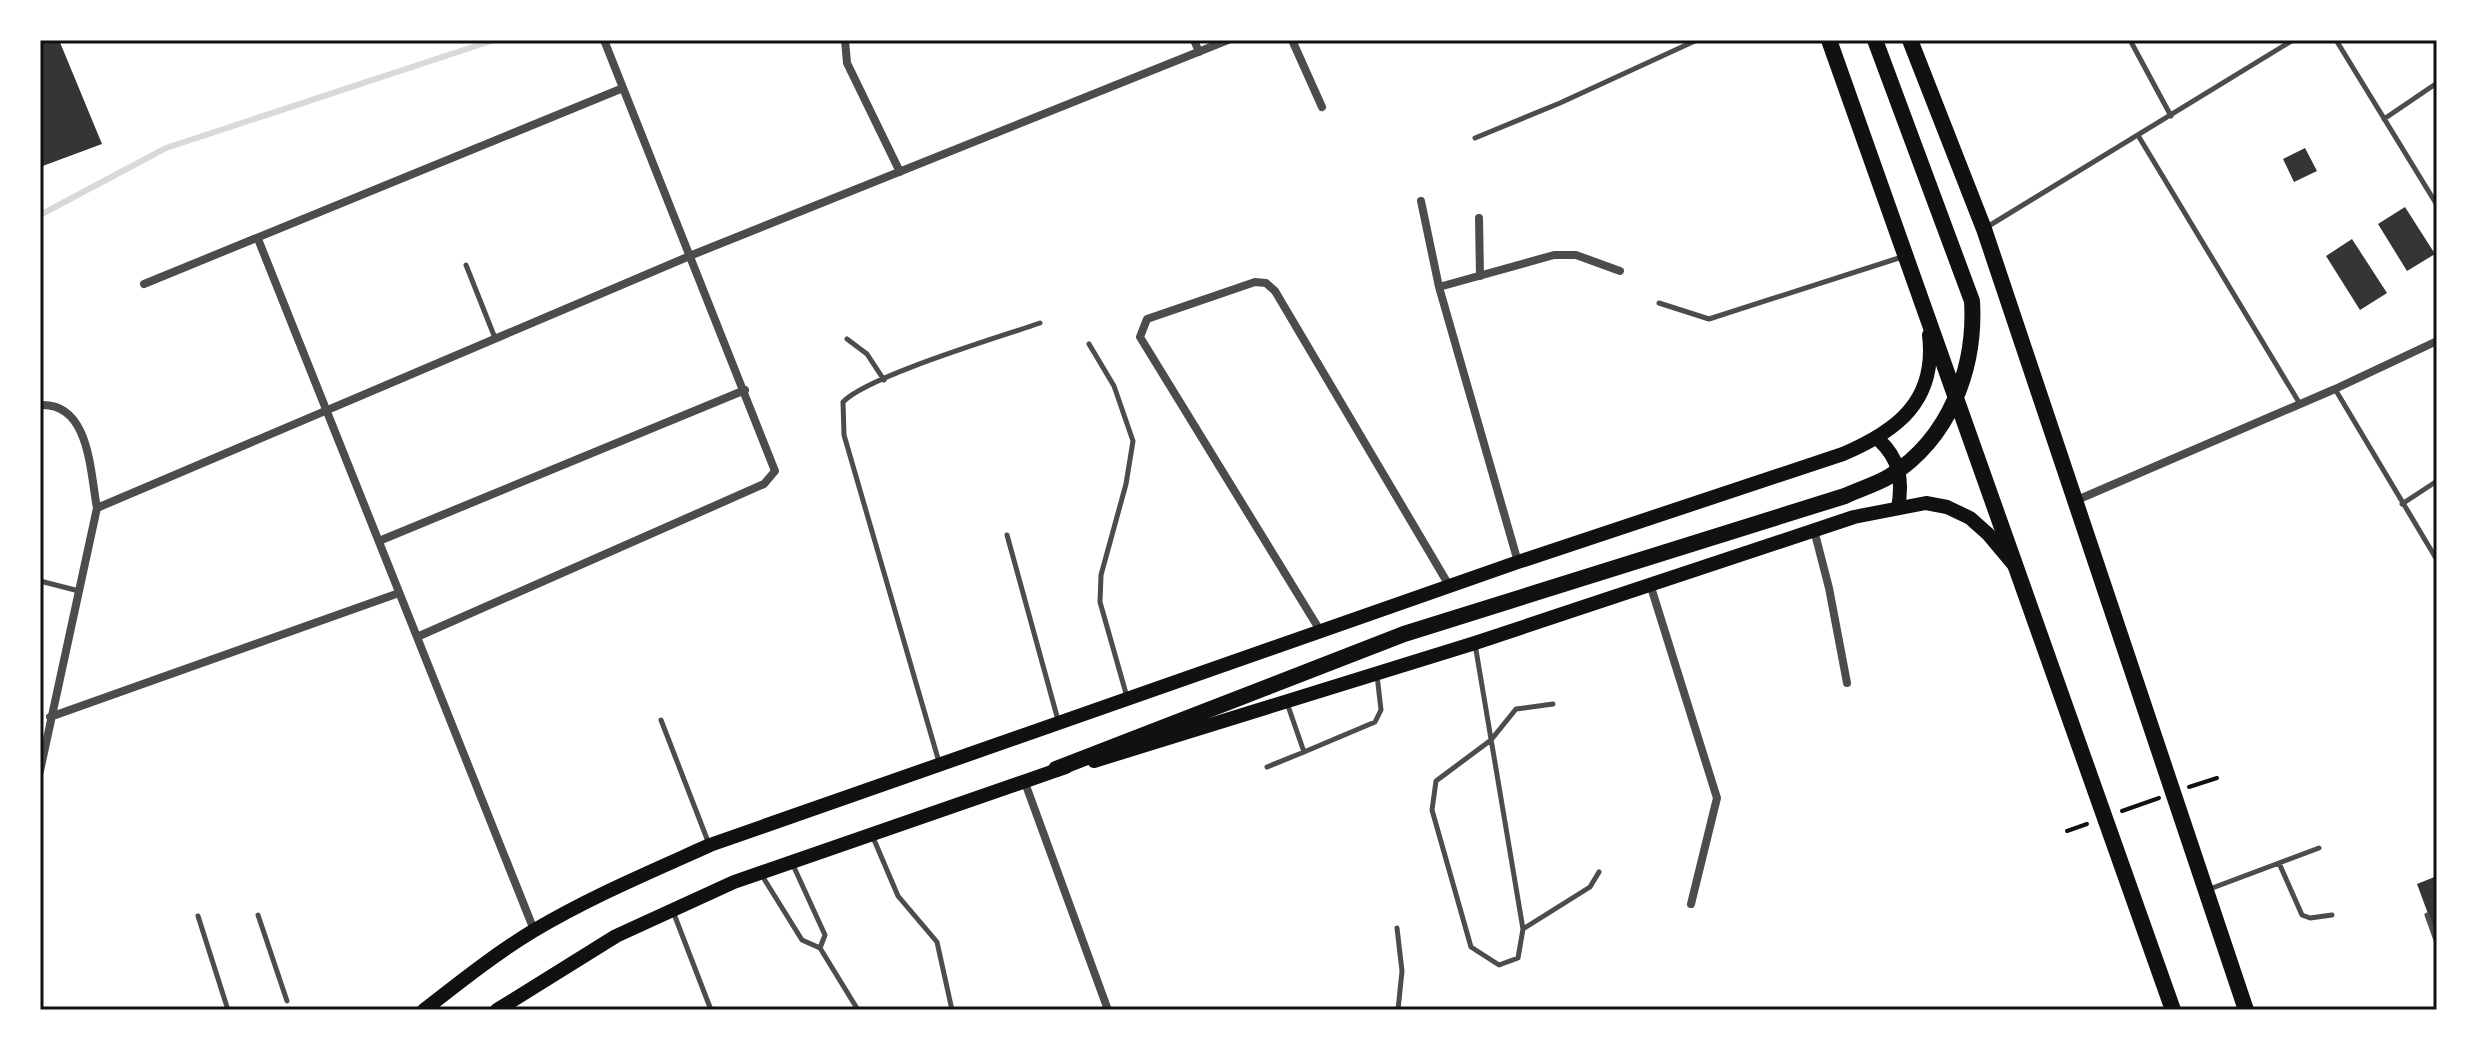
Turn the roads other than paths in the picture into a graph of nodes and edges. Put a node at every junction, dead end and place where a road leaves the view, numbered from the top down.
1 (604, 40) edge
2 (845, 40) edge
3 (1194, 40) edge
4 (1228, 40) edge
5 (1292, 40) edge
6 (1697, 40) edge
7 (1829, 40) edge
8 (1875, 40) edge
9 (1910, 40) edge
10 (2130, 40) edge
11 (2293, 40) edge
12 (2336, 40) edge
13 (1199, 52) junction
14 (2437, 83) edge
15 (623, 88) junction
16 (1322, 107) dead end
17 (2171, 116) junction
18 (2384, 119) junction
19 (2139, 137) junction
20 (1475, 138) dead end
21 (900, 172) junction
22 (1421, 201) dead end
23 (2437, 205) edge
24 (1479, 218) dead end
25 (1984, 229) junction
26 (258, 239) junction
27 (692, 255) junction
28 (1905, 256) junction
29 (466, 265) dead end
30 (1620, 271) dead end
31 (1480, 276) junction
32 (144, 284) dead end
33 (1439, 287) junction
34 (1659, 303) dead end
35 (1927, 318) junction
36 (1040, 323) dead end
37 (495, 339) junction
38 (847, 339) dead end
39 (2437, 341) edge
40 (1089, 344) dead end
41 (884, 380) junction
42 (2335, 389) junction
43 (745, 390) junction
44 (2300, 404) junction
45 (40, 405) edge
46 (327, 411) junction
47 (1878, 439) junction
48 (2437, 481) edge
49 (2077, 500) junction
50 (2402, 504) junction
51 (97, 508) junction
52 (1898, 508) junction
53 (1814, 530) junction
54 (1007, 535) dead end
55 (379, 541) junction
56 (2437, 560) edge
57 (1518, 562) junction
58 (2014, 566) junction
59 (40, 581) edge
60 (1650, 584) junction
61 (1450, 587) junction
62 (79, 591) junction
63 (399, 593) junction
64 (1322, 633) junction
65 (417, 637) junction
66 (1475, 643) junction
67 (1377, 674) junction
68 (1847, 683) dead end
69 (1128, 700) junction
70 (1287, 702) junction
71 (1553, 704) dead end
72 (50, 717) junction
73 (661, 720) dead end
74 (1059, 725) junction
75 (1491, 740) junction
76 (1304, 752) junction
77 (941, 767) junction
78 (1267, 767) dead end
79 (1056, 769) junction
80 (40, 771) edge
81 (1024, 780) junction
82 (871, 834) junction
83 (710, 845) junction
84 (2319, 848) dead end
85 (792, 862) junction
86 (2279, 863) junction
87 (1599, 872) dead end
88 (760, 873) junction
89 (2206, 890) junction
90 (1691, 904) dead end
91 (672, 909) junction
92 (258, 915) dead end
93 (2332, 915) dead end
94 (2427, 915) dead end
95 (198, 916) dead end
96 (1397, 928) dead end
97 (1523, 929) junction
98 (534, 930) junction
99 (2437, 943) edge
100 (820, 948) junction
101 (287, 1001) dead end
102 (228, 1010) edge
103 (424, 1010) edge
104 (497, 1010) edge
105 (711, 1010) edge
106 (858, 1010) edge
107 (952, 1010) edge
108 (1108, 1010) edge
109 (1398, 1010) edge
110 (2173, 1010) edge
111 (2246, 1010) edge

1 - 15 street
2 - 21 street
3 - 13 street
4 - 13 street
5 - 16 street
6 - 20 lane
7 - 28 highway
8 - 79 highway
9 - 25 highway
10 - 17 lane
11 - 17 lane
12 - 18 lane
13 - 21 street
14 - 18 lane
15 - 26 street
15 - 27 street
17 - 19 lane
18 - 23 lane
19 - 25 lane
19 - 44 lane
21 - 27 street
22 - 33 street
24 - 31 street
25 - 49 highway
26 - 32 street
26 - 46 street
27 - 37 street
27 - 43 street
28 - 34 lane
28 - 35 highway
29 - 37 lane
30 - 31 street
31 - 33 street
33 - 57 street
35 - 47 main road
35 - 58 highway
36 - 41 lane
37 - 46 street
38 - 41 lane
39 - 42 street
40 - 69 lane
41 - 77 lane
42 - 44 street
42 - 50 lane
43 - 55 street
43 - 65 street
44 - 49 street
45 - 51 street
46 - 51 street
46 - 55 street
47 - 52 main road
47 - 57 main road
48 - 50 lane
49 - 89 highway
50 - 56 lane
51 - 62 street
52 - 53 main road
52 - 58 main road
53 - 60 main road
53 - 68 street
54 - 74 lane
55 - 63 street
57 - 61 main road
58 - 110 highway
59 - 62 lane
60 - 66 main road
60 - 90 street
61 - 64 main road
61 - 64 street
62 - 72 street
63 - 65 street
63 - 72 street
64 - 69 main road
65 - 98 street
66 - 67 main road
66 - 75 lane
67 - 70 main road
67 - 76 lane
69 - 74 main road
70 - 76 lane
70 - 79 main road
71 - 75 lane
72 - 80 street
73 - 83 lane
74 - 77 main road
75 - 97 lane
75 - 97 lane
76 - 78 lane
77 - 83 main road
79 - 81 main road
81 - 82 main road
81 - 108 street
82 - 85 main road
82 - 107 lane
83 - 98 main road
84 - 86 lane
85 - 88 main road
85 - 100 lane
86 - 89 lane
86 - 93 lane
87 - 97 lane
88 - 91 main road
88 - 100 lane
89 - 111 highway
91 - 104 main road
91 - 105 lane
92 - 101 lane
94 - 99 lane
95 - 102 lane
96 - 109 lane
98 - 103 main road
100 - 106 lane

